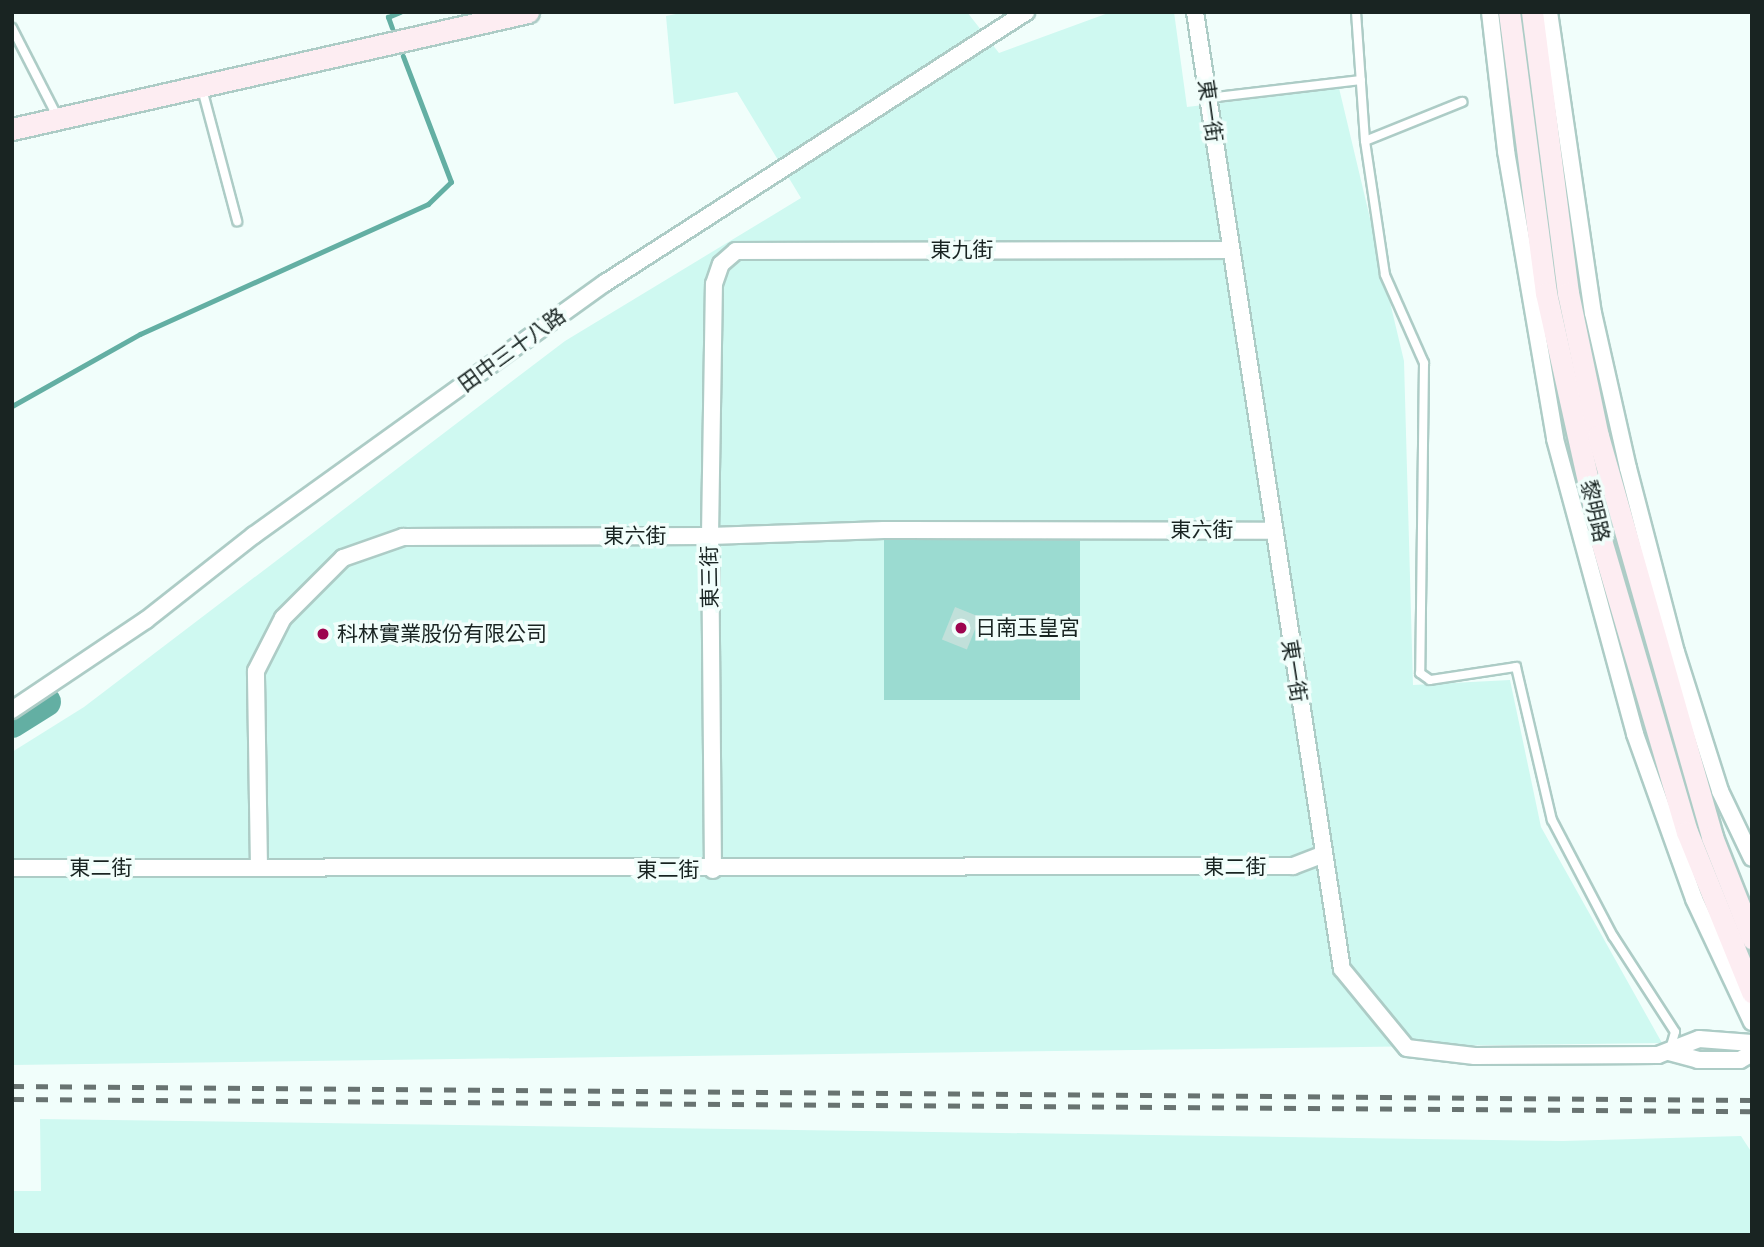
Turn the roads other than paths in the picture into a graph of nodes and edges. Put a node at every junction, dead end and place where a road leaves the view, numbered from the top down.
1 (528, 12) edge
2 (1026, 12) edge
3 (1195, 12) edge
4 (1356, 12) edge
5 (1490, 12) edge
6 (1509, 12) edge
7 (1532, 12) edge
8 (1549, 12) edge
9 (12, 29) edge
10 (1361, 79) junction
11 (1542, 85) junction
12 (202, 86) junction
13 (1502, 96) junction
14 (1208, 98) junction
15 (1462, 102) dead end
16 (58, 118) junction
17 (12, 129) edge
18 (1524, 133) junction
19 (1366, 141) junction
20 (1570, 159) junction
21 (237, 221) dead end
22 (1230, 250) junction
23 (714, 284) joint
24 (1628, 468) junction
25 (1273, 531) junction
26 (709, 536) junction
27 (1593, 544) junction
28 (1630, 561) junction
29 (12, 709) edge
30 (1322, 855) junction
31 (1752, 858) edge
32 (12, 868) edge
33 (259, 869) junction
34 (713, 870) junction
35 (1752, 938) edge
36 (1752, 992) edge
37 (1752, 1022) edge
38 (1752, 1043) edge
39 (1669, 1052) junction
40 (1752, 1053) edge

1 - 12 street
2 - 29 street, 田中三十八路
3 - 14 street, 東一街
4 - 10 lane
5 - 13 street
6 - 18 street, 黎明路
7 - 11 street, 黎明路
8 - 20 street
9 - 16 lane
10 - 14 lane
10 - 19 lane
11 - 20 street
11 - 28 street, 黎明路
12 - 16 street
12 - 21 lane
13 - 18 street
13 - 27 street
14 - 22 street, 東一街
15 - 19 lane
16 - 17 street
18 - 27 street, 黎明路
19 - 39 lane
20 - 24 street
22 - 23 street, 東九街
22 - 25 street, 東一街
23 - 26 street, 東三街
24 - 28 street
24 - 31 street
25 - 26 street, 東六街
25 - 30 street, 東一街
26 - 33 street, 東六街
26 - 34 street, 東三街
27 - 36 street, 黎明路
27 - 37 street
28 - 35 street, 黎明路
30 - 34 street, 東二街
30 - 39 street, 東一街
32 - 33 street, 東二街
33 - 34 street, 東二街
38 - 39 street
39 - 40 street

